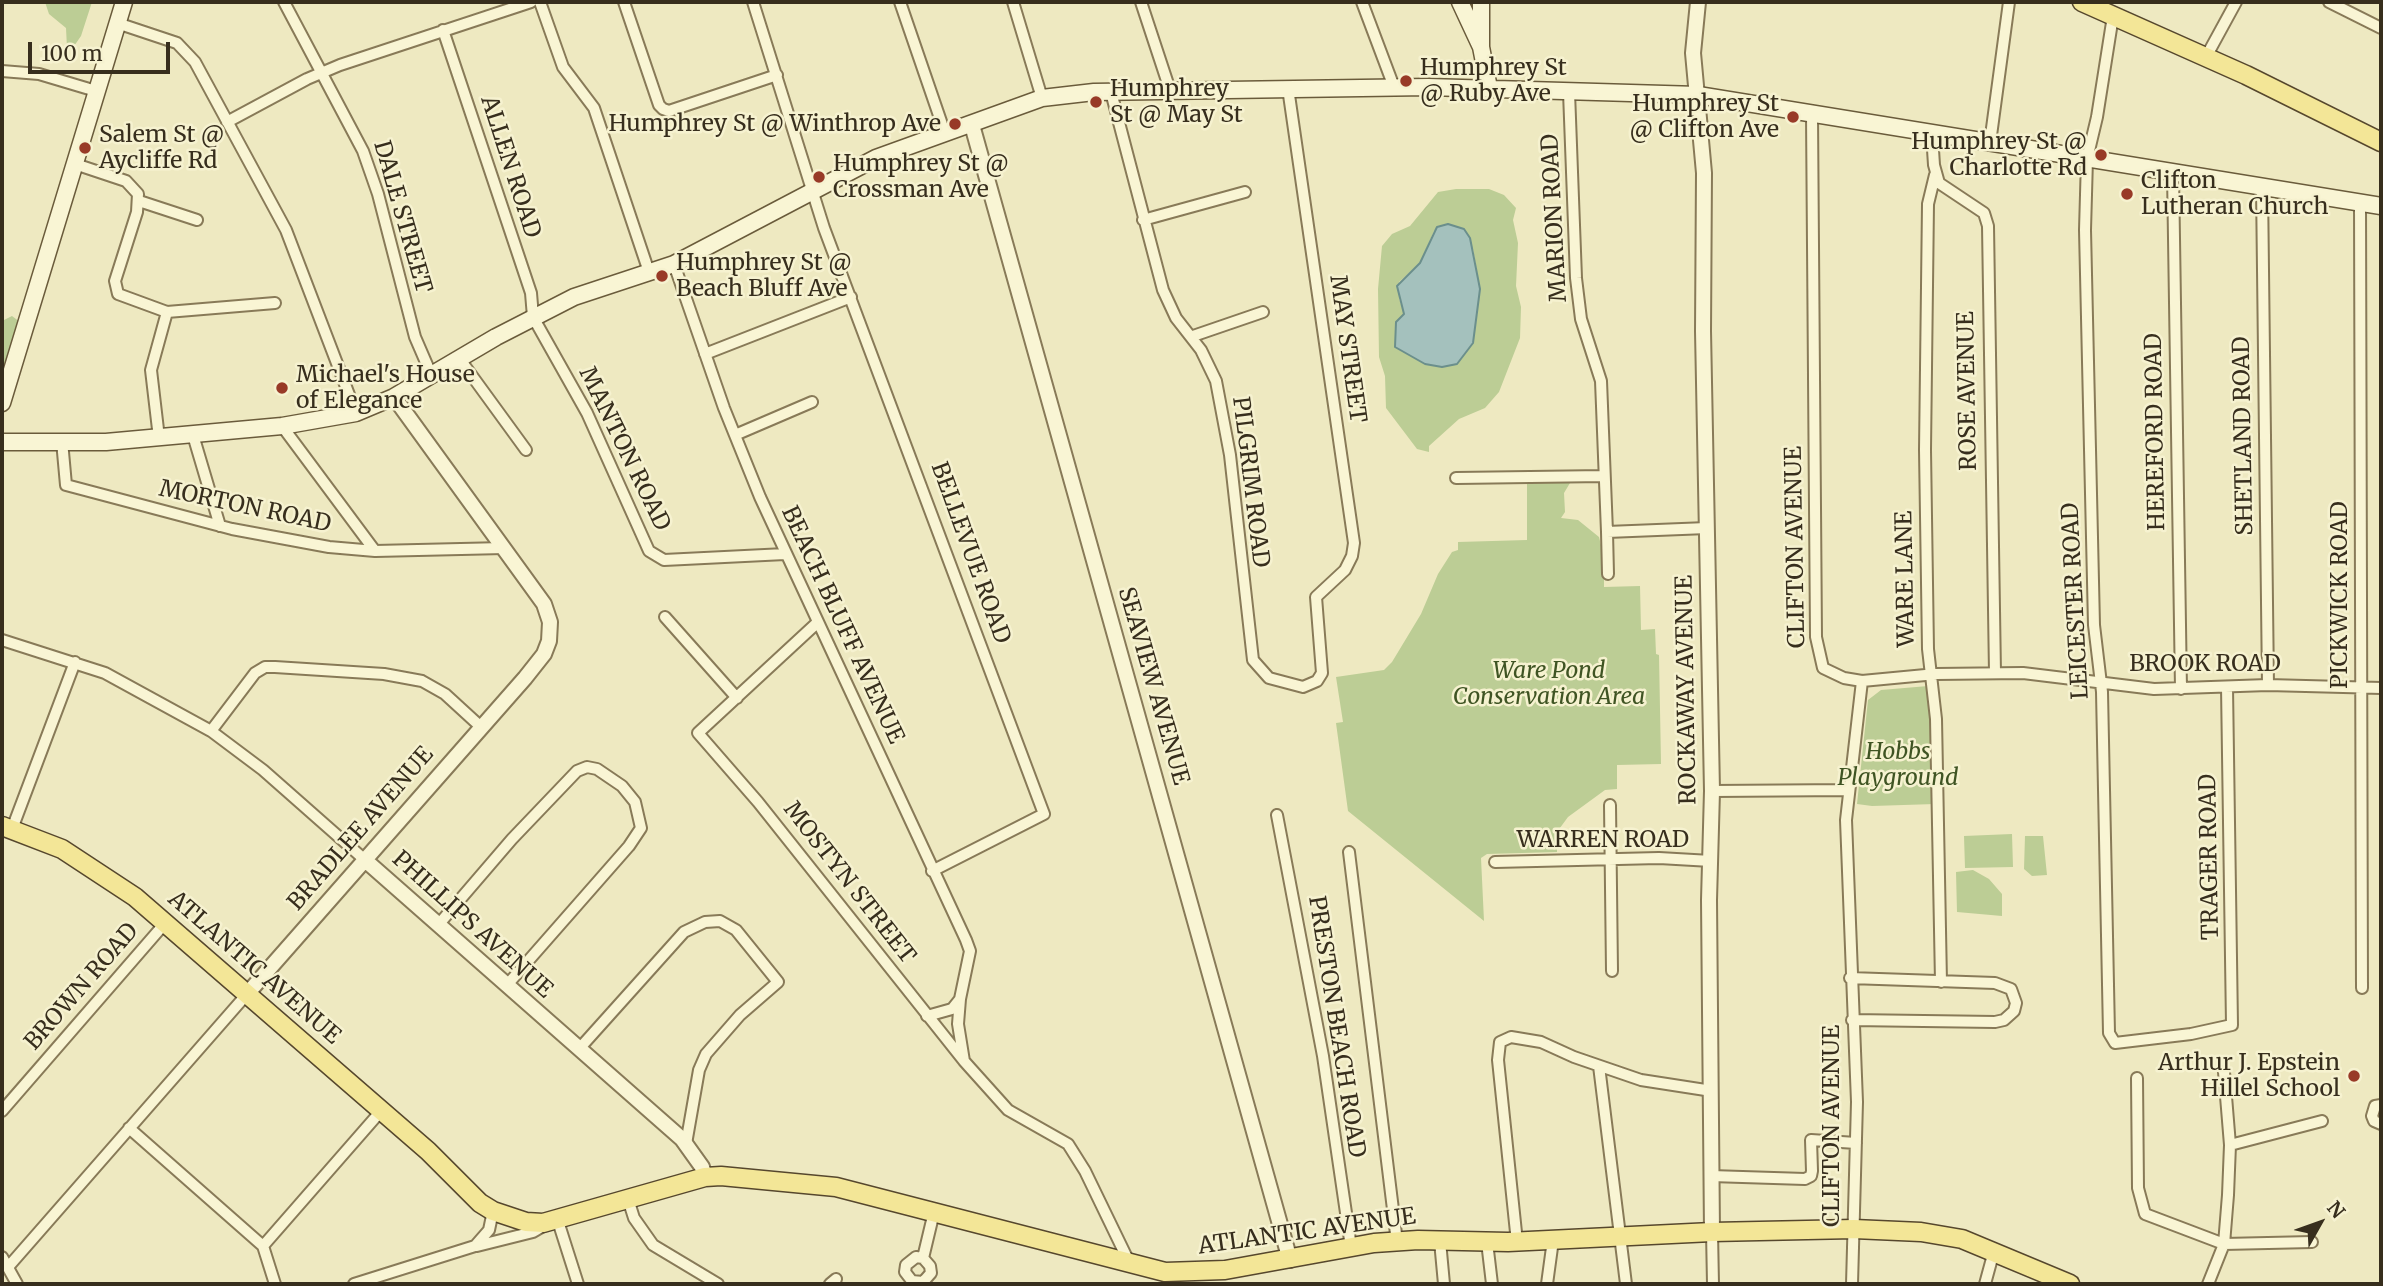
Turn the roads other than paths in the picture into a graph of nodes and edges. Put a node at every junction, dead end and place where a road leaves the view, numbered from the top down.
1 (124, 2) edge
2 (284, 2) edge
3 (531, 2) edge
4 (540, 2) edge
5 (624, 2) edge
6 (753, 2) edge
7 (900, 2) edge
8 (1013, 2) edge
9 (1141, 2) edge
10 (1362, 2) edge
11 (1460, 2) edge
12 (1481, 2) edge
13 (1698, 2) edge
14 (2008, 2) edge
15 (2082, 2) edge
16 (2236, 2) edge
17 (2329, 2) edge
18 (2113, 16) junction
19 (117, 23) junction
20 (2381, 28) edge
21 (443, 30) junction
22 (1481, 47) junction
23 (2206, 57) junction
24 (2, 71) edge
25 (322, 73) junction
26 (777, 75) junction
27 (1394, 87) junction
28 (1288, 88) junction
29 (1489, 88) junction
30 (1170, 90) junction
31 (96, 91) junction
32 (1111, 92) junction
33 (1569, 92) junction
34 (1698, 95) junction
35 (1042, 99) junction
36 (1812, 115) junction
37 (228, 122) junction
38 (972, 125) junction
39 (945, 133) junction
40 (1932, 134) junction
41 (2381, 142) edge
42 (1990, 143) junction
43 (2087, 159) junction
44 (75, 164) junction
45 (2173, 174) junction
46 (1935, 175) junction
47 (2262, 187) junction
48 (812, 190) junction
49 (1245, 192) dead end
50 (139, 201) junction
51 (2360, 202) junction
52 (2381, 206) edge
53 (197, 220) dead end
54 (1143, 220) junction
55 (674, 264) junction
56 (649, 272) junction
57 (851, 297) junction
58 (275, 303) dead end
59 (167, 312) junction
60 (1263, 312) dead end
61 (533, 317) junction
62 (1193, 336) junction
63 (705, 354) junction
64 (459, 358) junction
65 (431, 374) junction
66 (394, 397) junction
67 (812, 402) dead end
68 (2, 403) edge
69 (356, 413) junction
70 (282, 426) junction
71 (193, 435) junction
72 (735, 435) junction
73 (159, 438) junction
74 (62, 441) junction
75 (2, 442) edge
76 (526, 450) dead end
77 (1604, 476) junction
78 (1456, 478) dead end
79 (220, 526) junction
80 (1707, 528) junction
81 (1607, 532) junction
82 (504, 548) junction
83 (374, 551) junction
84 (785, 554) junction
85 (1608, 574) dead end
86 (1315, 602) joint
87 (664, 617) dead end
88 (818, 622) junction
89 (2, 640) edge
90 (75, 662) junction
91 (1995, 673) junction
92 (1930, 675) junction
93 (1861, 681) junction
94 (2100, 681) junction
95 (2268, 685) junction
96 (2227, 687) junction
97 (2361, 688) junction
98 (2381, 688) edge
99 (2181, 689) junction
100 (737, 698) junction
101 (481, 727) junction
102 (211, 731) junction
103 (1849, 790) junction
104 (1712, 792) junction
105 (1610, 805) dead end
106 (1278, 815) dead end
107 (7, 827) edge
108 (1349, 852) dead end
109 (365, 860) junction
110 (1609, 860) junction
111 (1711, 861) junction
112 (1495, 862) dead end
113 (932, 871) junction
114 (166, 922) junction
115 (439, 924) junction
116 (1612, 971) dead end
117 (1850, 978) junction
118 (1941, 982) junction
119 (507, 985) junction
120 (2362, 988) dead end
121 (247, 994) junction
122 (960, 999) junction
123 (927, 1016) junction
124 (1852, 1020) junction
125 (2231, 1026) joint
126 (579, 1049) junction
127 (964, 1062) junction
128 (1599, 1066) junction
129 (2224, 1072) dead end
130 (2137, 1078) dead end
131 (1713, 1091) junction
132 (2381, 1105) edge
133 (2, 1111) edge
134 (382, 1111) junction
135 (2322, 1121) dead end
136 (2381, 1124) edge
137 (129, 1128) junction
138 (1856, 1143) junction
139 (686, 1144) junction
140 (2230, 1145) junction
141 (455, 1176) junction
142 (1712, 1176) junction
143 (705, 1177) junction
144 (628, 1199) junction
145 (493, 1211) junction
146 (934, 1212) junction
147 (558, 1219) junction
148 (1854, 1228) junction
149 (1712, 1232) junction
150 (1621, 1238) junction
151 (1553, 1240) junction
152 (1440, 1241) junction
153 (1397, 1242) junction
154 (1487, 1242) junction
155 (1517, 1242) junction
156 (2312, 1242) dead end
157 (2224, 1244) junction
158 (263, 1246) junction
159 (475, 1246) junction
160 (1351, 1247) junction
161 (1993, 1251) junction
162 (923, 1258) dead end
163 (1290, 1260) junction
164 (5, 1261) edge
165 (1130, 1264) junction
166 (17, 1284) edge
167 (275, 1284) edge
168 (354, 1284) edge
169 (578, 1284) edge
170 (718, 1284) edge
171 (1444, 1284) edge
172 (1492, 1284) edge
173 (1547, 1284) edge
174 (1626, 1284) edge
175 (1713, 1284) edge
176 (1852, 1284) edge
177 (1985, 1284) edge
178 (2070, 1284) edge
179 (2208, 1284) edge

1 - 19 main road
2 - 25 street, DALE STREET
3 - 21 street
4 - 56 street
5 - 26 street
6 - 26 street, BELLEVUE ROAD
7 - 39 street
8 - 35 street
9 - 30 street
10 - 27 street
11 - 22 main road
12 - 22 main road
13 - 34 street, ROCKAWAY AVENUE
14 - 42 street
15 - 18 main road
16 - 23 street
17 - 20 street
18 - 23 main road
18 - 43 street, LEICESTER ROAD
19 - 31 main road
19 - 37 street
21 - 25 street
21 - 61 street, ALLEN ROAD
22 - 29 main road
23 - 41 main road
24 - 31 street
25 - 37 street
25 - 65 street, DALE STREET
26 - 48 street, BELLEVUE ROAD
27 - 28 main road
27 - 29 main road
28 - 30 main road
28 - 86 street, MAY STREET
29 - 33 main road
30 - 32 main road
31 - 44 main road
32 - 35 main road
32 - 54 street, PILGRIM ROAD
33 - 34 main road
33 - 77 street, MARION ROAD
34 - 36 main road
34 - 80 street, ROCKAWAY AVENUE
35 - 38 main road
36 - 40 main road
36 - 93 street, CLIFTON AVENUE
37 - 69 street
38 - 39 main road
38 - 163 street, SEAVIEW AVENUE
39 - 48 main road
40 - 42 main road
40 - 46 street
42 - 43 main road
43 - 45 main road
43 - 94 street, LEICESTER ROAD
44 - 50 street
44 - 68 main road
45 - 47 main road
45 - 99 street, HEREFORD ROAD
46 - 91 street, ROSE AVENUE
46 - 92 street, WARE LANE
47 - 51 main road
47 - 95 street, SHETLAND ROAD
48 - 55 main road
48 - 57 street, BELLEVUE ROAD
49 - 54 street
50 - 53 street
50 - 59 street
51 - 52 main road
51 - 97 street, PICKWICK ROAD
54 - 62 street, PILGRIM ROAD
55 - 56 main road
55 - 63 street, BEACH BLUFF AVENUE
56 - 61 main road
57 - 63 street
57 - 113 street, BELLEVUE ROAD
58 - 59 street
59 - 73 street
60 - 62 street
61 - 64 main road
61 - 84 street, MANTON ROAD
62 - 86 street, PILGRIM ROAD
63 - 72 street, BEACH BLUFF AVENUE
64 - 65 main road
64 - 76 street
65 - 66 main road
66 - 69 main road
66 - 82 street, BRADLEE AVENUE
67 - 72 street
69 - 70 main road
70 - 71 main road
70 - 83 street
71 - 73 main road
71 - 79 street
72 - 84 street, BEACH BLUFF AVENUE
73 - 74 main road
74 - 75 main road
74 - 79 street, MORTON ROAD
77 - 78 street
77 - 81 street, MARION ROAD
79 - 83 street, MORTON ROAD
80 - 81 street
80 - 104 street, ROCKAWAY AVENUE
81 - 85 street, MARION ROAD
82 - 83 street, MORTON ROAD
82 - 101 street, BRADLEE AVENUE
84 - 88 street, BEACH BLUFF AVENUE
87 - 100 street
88 - 100 street
88 - 113 street, BEACH BLUFF AVENUE
89 - 90 street, PHILLIPS AVENUE
90 - 102 street, PHILLIPS AVENUE
90 - 107 street
91 - 92 street, BROOK ROAD
91 - 94 street, BROOK ROAD
92 - 93 street, BROOK ROAD
92 - 118 street, WARE LANE
93 - 103 street, CLIFTON AVENUE
94 - 99 street, BROOK ROAD
94 - 125 street, LEICESTER ROAD
95 - 96 street, BROOK ROAD
95 - 97 street, BROOK ROAD
96 - 99 street, BROOK ROAD
96 - 125 street, TRAGER ROAD
97 - 98 street, BROOK ROAD
97 - 120 street, PICKWICK ROAD
100 - 123 street, MOSTYN STREET
101 - 102 street
101 - 109 street, BRADLEE AVENUE
102 - 109 street, PHILLIPS AVENUE
103 - 104 street
103 - 117 street, CLIFTON AVENUE
104 - 111 street, ROCKAWAY AVENUE
105 - 110 street
106 - 160 street, PRESTON BEACH ROAD
107 - 114 main road, ATLANTIC AVENUE
108 - 153 street
109 - 115 street, PHILLIPS AVENUE
109 - 121 street, BRADLEE AVENUE
110 - 111 street, WARREN ROAD
110 - 112 street, WARREN ROAD
110 - 116 street
111 - 131 street, ROCKAWAY AVENUE
113 - 122 street, BEACH BLUFF AVENUE
114 - 121 main road, ATLANTIC AVENUE
114 - 133 street, BROWN ROAD
115 - 119 street, PHILLIPS AVENUE
115 - 119 street
117 - 118 street
117 - 124 street, CLIFTON AVENUE
118 - 124 street
119 - 126 street, PHILLIPS AVENUE
121 - 134 main road, ATLANTIC AVENUE
121 - 137 street, BRADLEE AVENUE
122 - 123 street
122 - 127 street, BEACH BLUFF AVENUE
123 - 127 street, MOSTYN STREET
124 - 138 street, CLIFTON AVENUE
126 - 139 street, PHILLIPS AVENUE
126 - 139 street
127 - 165 street
128 - 131 street
128 - 150 street
128 - 155 street
129 - 140 street
130 - 157 street
131 - 142 street, ROCKAWAY AVENUE
132 - 136 street
134 - 141 main road, ATLANTIC AVENUE
134 - 158 street
135 - 140 street
137 - 158 street
137 - 164 street, BRADLEE AVENUE
138 - 142 street
138 - 148 street, CLIFTON AVENUE
139 - 143 street, PHILLIPS AVENUE
140 - 157 street
141 - 145 main road, ATLANTIC AVENUE
141 - 147 main road, ATLANTIC AVENUE
142 - 149 street, ROCKAWAY AVENUE
143 - 144 main road, ATLANTIC AVENUE
143 - 146 main road, ATLANTIC AVENUE
144 - 147 main road, ATLANTIC AVENUE
144 - 170 street
145 - 147 main road, ATLANTIC AVENUE
145 - 159 street
146 - 162 street
146 - 165 main road, ATLANTIC AVENUE
147 - 159 street
147 - 169 street
148 - 149 main road, ATLANTIC AVENUE
148 - 161 main road, ATLANTIC AVENUE
148 - 176 street, CLIFTON AVENUE
149 - 150 main road, ATLANTIC AVENUE
149 - 175 street, ROCKAWAY AVENUE
150 - 151 main road, ATLANTIC AVENUE
150 - 174 street
151 - 155 main road, ATLANTIC AVENUE
151 - 173 street
152 - 153 main road, ATLANTIC AVENUE
152 - 154 main road, ATLANTIC AVENUE
152 - 171 street
153 - 160 main road, ATLANTIC AVENUE
154 - 155 main road, ATLANTIC AVENUE
154 - 172 street
156 - 157 street
157 - 179 street
158 - 167 street
159 - 168 street
160 - 163 main road, ATLANTIC AVENUE
161 - 177 street
161 - 178 main road, ATLANTIC AVENUE
163 - 165 main road, ATLANTIC AVENUE
164 - 166 street

